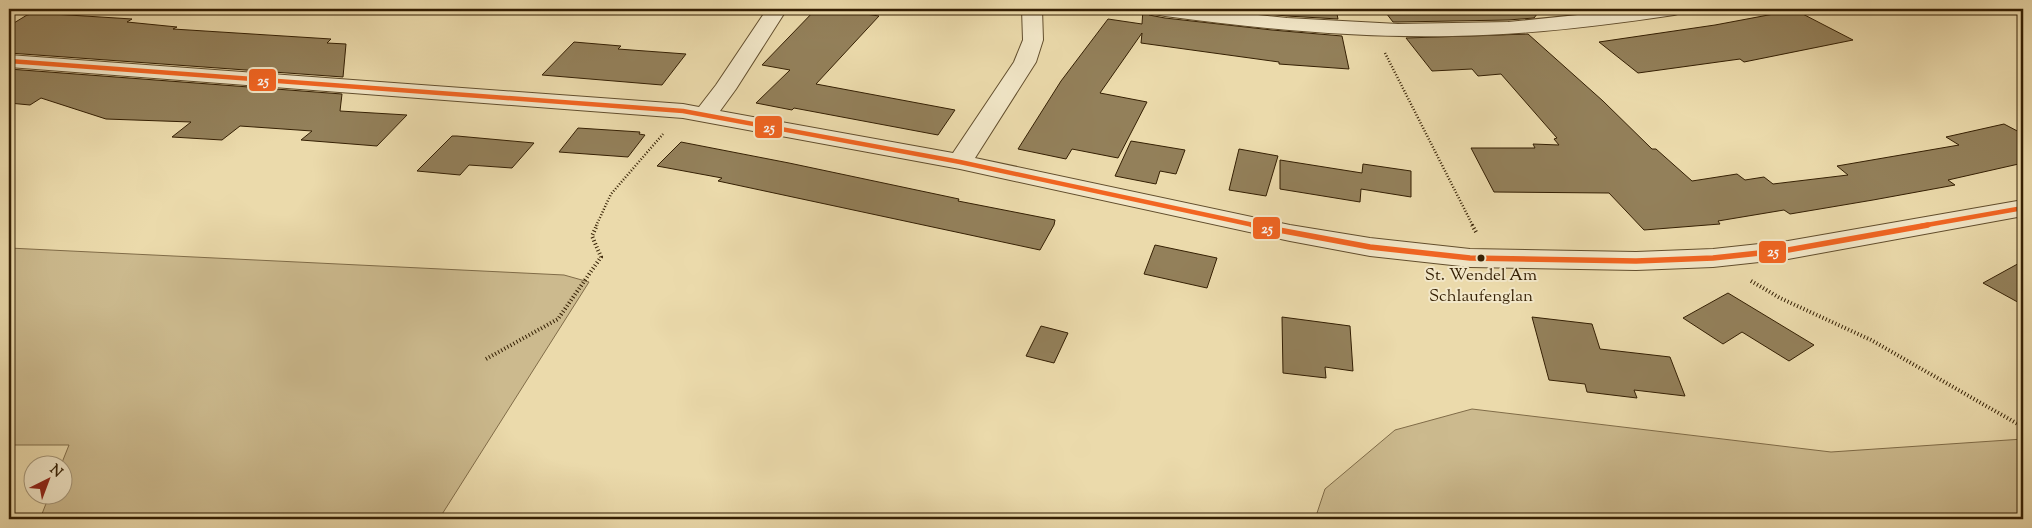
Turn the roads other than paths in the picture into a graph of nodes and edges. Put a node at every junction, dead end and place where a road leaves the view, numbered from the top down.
1 (778, 9) edge
2 (1032, 9) edge
3 (1156, 9) edge
4 (1674, 9) edge
5 (9, 61) edge
6 (694, 113) junction
7 (960, 162) junction
8 (2023, 208) edge

1 - 6 street
2 - 7 street
3 - 4 street
5 - 6 street
6 - 7 street
7 - 8 street

